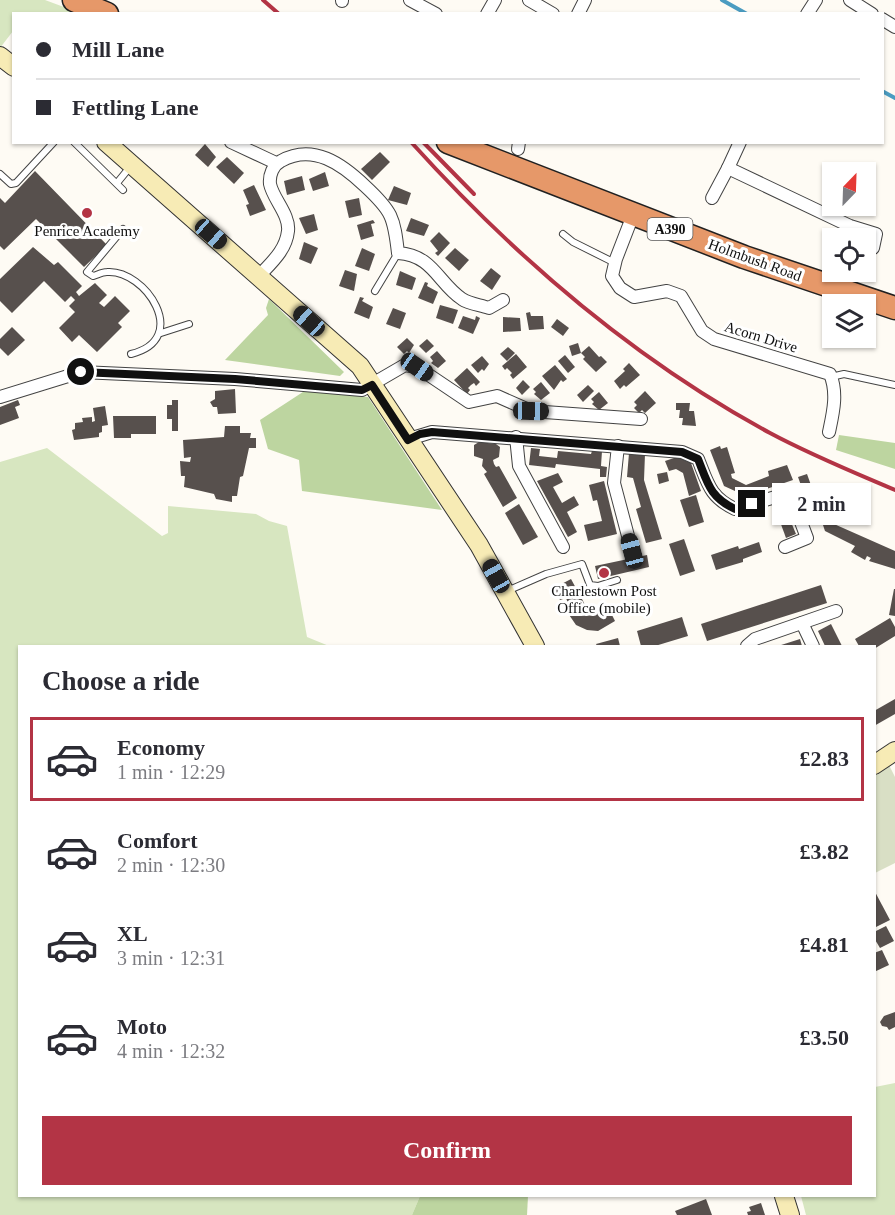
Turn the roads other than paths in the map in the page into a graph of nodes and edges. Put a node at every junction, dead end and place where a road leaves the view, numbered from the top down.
1 (74, 0) edge
2 (410, 0) edge
3 (529, 0) edge
4 (850, 0) edge
5 (102, 12) edge
6 (432, 12) edge
7 (550, 12) edge
8 (869, 12) edge
9 (0, 56) edge
10 (12, 65) edge
11 (52, 144) edge
12 (76, 144) edge
13 (108, 144) edge
14 (235, 144) edge
15 (453, 144) edge
16 (739, 144) edge
17 (276, 163) junction
18 (132, 165) junction
19 (728, 168) junction
20 (0, 174) edge
21 (117, 183) junction
22 (123, 190) dead end
23 (712, 198) dead end
24 (633, 214) junction
25 (856, 228) edge
26 (123, 229) dead end
27 (563, 234) dead end
28 (398, 253) junction
29 (615, 263) junction
30 (259, 276) junction
31 (375, 291) dead end
32 (504, 300) dead end
33 (895, 308) edge
34 (189, 324) dead end
35 (160, 333) junction
36 (131, 354) dead end
37 (831, 377) junction
38 (895, 384) edge
39 (372, 385) junction
40 (0, 397) edge
41 (641, 419) dead end
42 (829, 432) dead end
43 (516, 437) junction
44 (408, 440) junction
45 (618, 446) junction
46 (785, 547) dead end
47 (563, 548) dead end
48 (632, 551) dead end
49 (617, 580) dead end
50 (505, 592) junction
51 (836, 611) dead end
52 (802, 623) junction
53 (534, 645) edge
54 (748, 645) edge
55 (813, 645) edge
56 (895, 751) edge
57 (876, 764) edge
58 (784, 1197) edge
59 (790, 1215) edge

1 - 5 highway
2 - 6 street
3 - 7 street
4 - 8 street
9 - 10 street
11 - 20 lane
12 - 21 lane
13 - 18 street
14 - 17 street
15 - 24 highway, Holmbush Road / A390
16 - 19 street
17 - 28 street
17 - 30 street
18 - 21 lane
18 - 30 street
19 - 23 street
19 - 25 street
21 - 22 lane
24 - 29 street
24 - 33 highway, Holmbush Road / A390
26 - 35 lane
27 - 29 lane
28 - 31 lane
28 - 32 street
29 - 37 street, Acorn Drive
30 - 39 street
34 - 35 lane
35 - 36 lane
37 - 38 lane
37 - 42 street
39 - 40 street
39 - 41 street
39 - 44 street
43 - 44 street
43 - 45 street
43 - 47 street
44 - 50 street
45 - 46 street
45 - 48 street
49 - 50 lane
50 - 53 street
51 - 52 street
52 - 54 street
52 - 55 street
56 - 57 street
58 - 59 street

